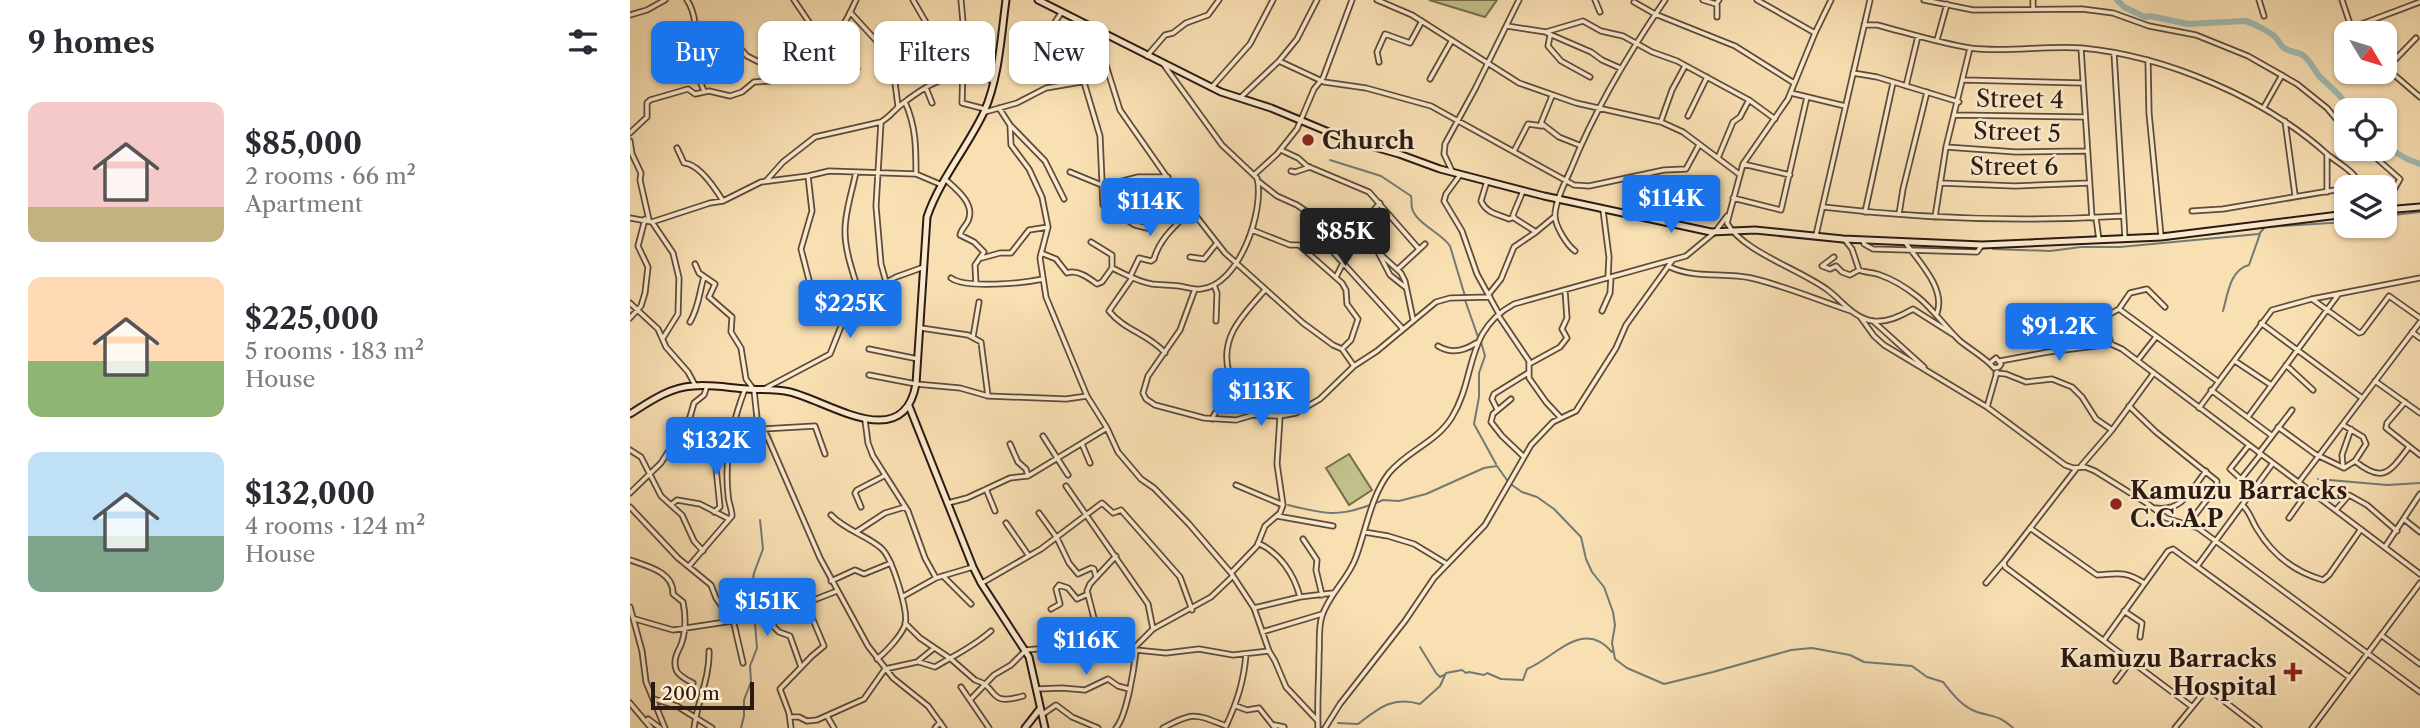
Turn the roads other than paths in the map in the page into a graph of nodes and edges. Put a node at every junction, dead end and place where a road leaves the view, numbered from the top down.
1 (665, 0) edge
2 (687, 0) edge
3 (794, 0) edge
4 (913, 0) edge
5 (961, 0) edge
6 (1006, 0) edge
7 (1038, 0) edge
8 (1219, 0) edge
9 (1273, 0) edge
10 (1317, 0) edge
11 (1353, 0) edge
12 (1377, 0) edge
13 (1519, 0) edge
14 (1595, 0) edge
15 (1665, 0) edge
16 (1703, 0) edge
17 (1760, 0) edge
18 (1831, 0) edge
19 (1870, 0) edge
20 (1924, 0) edge
21 (2033, 0) edge
22 (2259, 0) edge
23 (2342, 0) edge
24 (854, 1) edge
25 (1718, 1) edge
26 (1634, 2) dead end
27 (2420, 2) edge
28 (1947, 4) junction
29 (2033, 8) junction
30 (850, 12) junction
31 (1600, 12) dead end
32 (1061, 13) junction
33 (1655, 14) junction
34 (630, 15) edge
35 (2264, 16) dead end
36 (1717, 17) dead end
37 (693, 21) edge
38 (808, 21) edge
39 (844, 21) edge
40 (925, 21) edge
41 (963, 21) edge
42 (1057, 21) edge
43 (1079, 21) edge
44 (1422, 21) junction
45 (2349, 21) edge
46 (2375, 21) edge
47 (1864, 24) junction
48 (1507, 26) junction
49 (1815, 33) junction
50 (1548, 34) junction
51 (1109, 36) edge
52 (1917, 36) junction
53 (2416, 38) dead end
54 (1452, 40) junction
55 (1937, 40) junction
56 (1636, 43) junction
57 (1971, 48) junction
58 (2081, 48) junction
59 (2114, 54) junction
60 (2398, 55) edge
61 (1147, 56) junction
62 (2148, 60) junction
63 (1279, 61) junction
64 (1379, 62) dead end
65 (1487, 62) junction
66 (1164, 65) junction
67 (1685, 66) junction
68 (1620, 68) junction
69 (1853, 73) junction
70 (995, 74) edge
71 (1109, 75) edge
72 (2282, 75) junction
73 (1590, 77) dead end
74 (1707, 77) junction
75 (2398, 78) edge
76 (1430, 79) dead end
77 (1964, 80) junction
78 (1320, 81) junction
79 (758, 82) edge
80 (1794, 83) junction
81 (1893, 83) junction
82 (2083, 83) junction
83 (702, 84) edge
84 (935, 84) edge
85 (962, 84) edge
86 (993, 84) edge
87 (1075, 84) edge
88 (1084, 84) edge
89 (1906, 86) junction
90 (1212, 87) junction
91 (926, 88) junction
92 (704, 91) junction
93 (1927, 92) junction
94 (1791, 93) junction
95 (1552, 96) junction
96 (1807, 97) junction
97 (2420, 97) edge
98 (1240, 99) junction
99 (1749, 100) junction
100 (905, 102) junction
101 (1959, 102) junction
102 (932, 103) dead end
103 (1845, 106) junction
104 (898, 107) junction
105 (2264, 107) junction
106 (999, 108) junction
107 (1599, 108) junction
108 (984, 111) junction
109 (1955, 115) junction
110 (1688, 116) dead end
111 (2334, 116) edge
112 (2084, 117) junction
113 (1775, 118) junction
114 (1301, 120) junction
115 (1458, 120) junction
116 (2285, 121) junction
117 (881, 122) junction
118 (1661, 122) junction
119 (1010, 125) junction
120 (1542, 126) junction
121 (630, 133) edge
122 (630, 141) edge
123 (1699, 145) junction
124 (1579, 146) junction
125 (1947, 147) junction
126 (677, 148) dead end
127 (1281, 150) junction
128 (1514, 151) junction
129 (2086, 151) junction
130 (2327, 154) junction
131 (1718, 158) junction
132 (2380, 161) edge
133 (1743, 164) junction
134 (1310, 167) junction
135 (879, 171) junction
136 (1291, 171) dead end
137 (856, 172) junction
138 (1070, 172) dead end
139 (1453, 173) junction
140 (916, 174) junction
141 (1255, 174) junction
142 (1739, 174) junction
143 (1460, 175) junction
144 (2354, 175) edge
145 (2395, 175) edge
146 (808, 176) junction
147 (1790, 176) junction
148 (1168, 177) junction
149 (766, 181) junction
150 (1258, 181) junction
151 (1486, 181) junction
152 (1565, 181) junction
153 (944, 182) junction
154 (1940, 183) junction
155 (2088, 183) junction
156 (1104, 186) junction
157 (1523, 191) junction
158 (2334, 191) edge
159 (2327, 192) junction
160 (1178, 193) junction
161 (2295, 196) junction
162 (1155, 198) dead end
163 (1558, 198) junction
164 (1732, 198) junction
165 (1065, 199) dead end
166 (723, 201) junction
167 (1380, 203) junction
168 (2420, 206) edge
169 (1823, 207) junction
170 (2397, 207) edge
171 (1192, 209) junction
172 (1603, 209) junction
173 (2192, 211) dead end
174 (1864, 212) junction
175 (1899, 214) junction
176 (1727, 216) junction
177 (2123, 216) junction
178 (2334, 216) edge
179 (1514, 217) junction
180 (1554, 217) junction
181 (630, 218) edge
182 (1935, 218) junction
183 (2094, 218) junction
184 (649, 221) junction
185 (1048, 227) junction
186 (1151, 229) dead end
187 (1252, 230) junction
188 (1731, 230) junction
189 (1536, 232) junction
190 (1715, 232) junction
191 (1816, 235) junction
192 (2161, 237) junction
193 (2125, 238) junction
194 (1843, 239) junction
195 (1863, 240) junction
196 (2099, 240) junction
197 (1091, 242) dead end
198 (1905, 242) junction
199 (1217, 243) junction
200 (1425, 244) dead end
201 (1982, 245) junction
202 (1419, 249) junction
203 (1575, 250) dead end
204 (1911, 250) junction
205 (1377, 251) junction
206 (1041, 253) junction
207 (1190, 257) dead end
208 (1834, 257) dead end
209 (981, 258) junction
210 (1672, 261) junction
211 (1344, 263) junction
212 (695, 264) dead end
213 (1235, 264) junction
214 (1670, 267) junction
215 (924, 268) junction
216 (1112, 268) junction
217 (1398, 269) junction
218 (1859, 270) junction
219 (1336, 276) junction
220 (704, 277) junction
221 (1131, 277) junction
222 (1610, 277) junction
223 (951, 278) dead end
224 (2420, 278) edge
225 (1043, 279) junction
226 (886, 282) junction
227 (976, 284) junction
228 (1214, 285) junction
229 (2379, 287) junction
230 (1406, 288) junction
231 (1195, 289) junction
232 (1265, 290) junction
233 (1565, 290) junction
234 (2339, 295) junction
235 (860, 296) junction
236 (1489, 296) junction
237 (2392, 296) junction
238 (855, 299) junction
239 (2312, 299) junction
240 (979, 302) dead end
241 (630, 303) edge
242 (2165, 307) dead end
243 (2119, 309) junction
244 (2327, 310) junction
245 (638, 311) junction
246 (1602, 311) dead end
247 (1853, 312) junction
248 (1937, 313) junction
249 (1499, 314) junction
250 (630, 318) edge
251 (1861, 318) junction
252 (1413, 319) junction
253 (2420, 320) edge
254 (1216, 321) dead end
255 (1873, 321) junction
256 (690, 322) dead end
257 (2261, 323) junction
258 (921, 328) junction
259 (1402, 328) junction
260 (2412, 332) junction
261 (1954, 335) junction
262 (973, 337) junction
263 (2156, 337) junction
264 (663, 338) junction
265 (2420, 338) edge
266 (1477, 342) junction
267 (2110, 344) junction
268 (1438, 346) dead end
269 (869, 349) dead end
270 (1342, 349) junction
271 (2298, 349) junction
272 (1165, 353) junction
273 (918, 359) junction
274 (2137, 360) junction
275 (2234, 360) junction
276 (2000, 361) junction
277 (1530, 363) junction
278 (1990, 363) junction
279 (2286, 365) junction
280 (1354, 366) junction
281 (1997, 370) junction
282 (1927, 371) junction
283 (1528, 373) junction
284 (2154, 374) junction
285 (869, 375) dead end
286 (1234, 379) junction
287 (2217, 381) junction
288 (2375, 382) junction
289 (916, 384) junction
290 (695, 385) junction
291 (2271, 385) junction
292 (707, 386) junction
293 (745, 389) junction
294 (754, 390) junction
295 (763, 390) junction
296 (2211, 390) junction
297 (2313, 390) dead end
298 (988, 396) junction
299 (1087, 396) junction
300 (2362, 398) junction
301 (1511, 399) dead end
302 (2405, 402) junction
303 (909, 406) junction
304 (2130, 406) junction
305 (1987, 407) junction
306 (2199, 408) junction
307 (1498, 410) junction
308 (2292, 410) dead end
309 (2420, 413) edge
310 (630, 414) edge
311 (1253, 415) junction
312 (1280, 416) junction
313 (1560, 417) junction
314 (2248, 417) junction
315 (1212, 419) junction
316 (865, 420) junction
317 (2343, 425) junction
318 (2278, 427) junction
319 (1107, 428) junction
320 (763, 429) junction
321 (2351, 429) junction
322 (2112, 430) junction
323 (680, 431) junction
324 (2271, 435) junction
325 (1043, 436) dead end
326 (1010, 444) dead end
327 (1082, 444) junction
328 (2249, 445) junction
329 (729, 446) junction
330 (707, 447) junction
331 (2409, 447) junction
332 (630, 450) edge
333 (825, 454) dead end
334 (2260, 454) junction
335 (2420, 455) edge
336 (2318, 456) junction
337 (1524, 457) junction
338 (1058, 459) junction
339 (2355, 461) junction
340 (1090, 463) dead end
341 (2273, 463) junction
342 (2079, 467) junction
343 (2344, 468) junction
344 (2206, 471) junction
345 (650, 474) junction
346 (1068, 475) dead end
347 (884, 476) junction
348 (1028, 476) junction
349 (2299, 482) junction
350 (1236, 485) dead end
351 (1066, 486) dead end
352 (986, 489) junction
353 (2309, 490) junction
354 (630, 493) edge
355 (2420, 494) edge
356 (948, 503) junction
357 (672, 504) junction
358 (1283, 505) junction
359 (2242, 505) junction
360 (630, 507) edge
361 (862, 507) dead end
362 (905, 507) junction
363 (2153, 507) junction
364 (2336, 510) junction
365 (995, 511) dead end
366 (714, 512) junction
367 (1039, 513) dead end
368 (831, 515) dead end
369 (1084, 515) junction
370 (1277, 516) junction
371 (2289, 518) dead end
372 (729, 519) junction
373 (2405, 520) junction
374 (1006, 523) dead end
375 (2191, 525) junction
376 (1333, 526) dead end
377 (2030, 528) junction
378 (2361, 528) junction
379 (1364, 531) junction
380 (2397, 531) junction
381 (856, 532) junction
382 (2420, 532) edge
383 (1057, 538) junction
384 (1303, 538) dead end
385 (2215, 541) junction
386 (1258, 543) junction
387 (2385, 547) junction
388 (703, 551) junction
389 (1029, 556) junction
390 (1116, 556) junction
391 (630, 560) edge
392 (2004, 562) junction
393 (891, 563) junction
394 (1447, 564) junction
395 (2198, 565) junction
396 (689, 566) junction
397 (973, 567) junction
398 (2420, 573) edge
399 (1232, 574) junction
400 (943, 576) junction
401 (936, 578) junction
402 (1096, 578) junction
403 (831, 581) junction
404 (981, 583) junction
405 (1986, 583) dead end
406 (2144, 583) junction
407 (2420, 583) edge
408 (764, 589) dead end
409 (837, 591) junction
410 (1333, 593) junction
411 (1088, 594) junction
412 (1322, 595) junction
413 (902, 597) junction
414 (1300, 597) junction
415 (971, 604) dead end
416 (630, 607) edge
417 (1254, 608) junction
418 (1051, 609) dead end
419 (1192, 610) junction
420 (2123, 611) junction
421 (1322, 614) junction
422 (635, 618) junction
423 (732, 621) junction
424 (905, 623) junction
425 (684, 629) junction
426 (1153, 629) junction
427 (991, 631) dead end
428 (1262, 632) junction
429 (2381, 635) junction
430 (2140, 637) dead end
431 (2104, 640) junction
432 (933, 649) junction
433 (1102, 649) junction
434 (1026, 650) junction
435 (1134, 650) junction
436 (709, 651) dead end
437 (1269, 651) junction
438 (2367, 652) junction
439 (1246, 654) junction
440 (877, 659) junction
441 (951, 659) junction
442 (2131, 661) junction
443 (917, 662) junction
444 (743, 663) dead end
445 (2420, 664) edge
446 (801, 668) junction
447 (885, 669) junction
448 (2349, 677) junction
449 (2116, 681) dead end
450 (693, 683) dead end
451 (985, 685) junction
452 (961, 687) dead end
453 (1036, 689) junction
454 (1129, 689) junction
455 (2420, 692) edge
456 (1023, 696) dead end
457 (654, 699) junction
458 (970, 700) junction
459 (630, 703) edge
460 (1236, 706) junction
461 (2191, 706) junction
462 (1040, 713) junction
463 (643, 716) junction
464 (827, 716) junction
465 (695, 717) junction
466 (790, 717) junction
467 (1317, 720) junction
468 (940, 722) junction
469 (1274, 726) edge
470 (1227, 727) edge
471 (1284, 727) edge
472 (650, 728) edge
473 (663, 728) edge
474 (694, 728) edge
475 (712, 728) edge
476 (791, 728) edge
477 (834, 728) edge
478 (935, 728) edge
479 (944, 728) edge
480 (989, 728) edge
481 (1025, 728) edge
482 (1045, 728) edge
483 (1098, 728) edge
484 (1115, 728) edge
485 (1163, 728) edge
486 (1318, 728) edge
487 (1325, 728) edge
488 (2175, 728) edge
489 (2259, 728) edge
490 (2312, 728) edge

1 - 34 street
2 - 37 street
3 - 38 street
4 - 40 street
5 - 41 street
6 - 70 street
7 - 32 street
8 - 61 street
9 - 90 street
10 - 63 street
11 - 78 street
12 - 44 street
13 - 48 street
14 - 31 street
15 - 33 street
16 - 25 street
17 - 49 street
18 - 49 street
19 - 47 street
20 - 28 street
21 - 29 street
22 - 35 street
23 - 45 street
24 - 30 street
25 - 36 street
26 - 33 street
27 - 46 street
28 - 29 street
28 - 55 street
29 - 72 street
30 - 39 street
30 - 104 street
32 - 42 street
32 - 43 street
33 - 56 street
33 - 80 street
44 - 54 street
44 - 64 street
47 - 52 street
47 - 69 street
48 - 50 street
48 - 65 street
49 - 80 street
50 - 56 street
50 - 68 street
50 - 73 street
51 - 61 street
52 - 55 street
52 - 89 street
53 - 60 street
54 - 65 street
54 - 76 street
55 - 57 street
56 - 67 street
56 - 68 street
57 - 58 street
57 - 77 street
58 - 59 street
58 - 82 street
59 - 62 street
59 - 177 street
61 - 66 street
62 - 105 street
62 - 192 street
63 - 78 street
63 - 98 street
65 - 95 street
65 - 115 street
66 - 90 street
66 - 141 street
67 - 74 street
67 - 118 street
68 - 107 street
69 - 81 street
69 - 103 street
71 - 148 street
72 - 105 street
72 - 111 street
74 - 99 street
74 - 110 street
75 - 97 street
77 - 82 street
77 - 101 street
78 - 114 street
78 - 115 street
79 - 92 street
80 - 94 street
81 - 89 street
81 - 174 street
82 - 112 street
83 - 92 street
84 - 91 street
85 - 108 street
86 - 108 street
87 - 106 street
88 - 156 street
89 - 93 street
90 - 98 street
91 - 100 street
91 - 102 street
92 - 121 street
93 - 101 street
93 - 175 street
94 - 96 street
94 - 113 street
95 - 107 street
95 - 120 street
96 - 103 street
96 - 147 street
98 - 114 street
99 - 113 street
99 - 131 street
100 - 104 street
100 - 140 street
101 - 109 street
103 - 169 street
104 - 117 street
105 - 116 street
106 - 108 street
106 - 119 street
107 - 118 street
107 - 124 street
108 - 153 street
109 - 112 street, Street 4
109 - 125 street
112 - 129 street
113 - 133 street
114 - 127 street
114 - 139 street
115 - 128 street
115 - 139 street
116 - 130 street
116 - 161 street
117 - 135 street
117 - 149 street
118 - 123 street
119 - 165 street
119 - 185 street
120 - 124 street
120 - 128 street
122 - 184 street
123 - 131 street
123 - 152 street
124 - 152 street
125 - 129 street, Street 5
125 - 154 street
126 - 166 street
127 - 134 street
127 - 141 street
128 - 152 street
129 - 155 street
130 - 144 street
130 - 159 street
131 - 142 street
132 - 145 street
133 - 142 street
133 - 147 street
134 - 136 street
134 - 167 street
135 - 137 street
135 - 140 street
135 - 226 street
137 - 146 street
137 - 235 street
138 - 156 street
139 - 143 street
140 - 153 street
141 - 150 street
142 - 164 street
143 - 151 street
143 - 236 street
146 - 149 street
146 - 238 street
147 - 164 street
148 - 156 street
148 - 160 street
149 - 166 street
150 - 187 street
150 - 211 street
151 - 157 street
151 - 179 street
152 - 163 street
153 - 209 street
153 - 215 street
154 - 155 street, Street 6
154 - 182 street
155 - 183 street
156 - 186 street
157 - 163 street
157 - 179 street
158 - 159 street
159 - 161 street
160 - 162 street
160 - 171 street
161 - 173 street
163 - 172 street
163 - 180 street
164 - 176 street
166 - 184 street
167 - 202 street
167 - 205 street
168 - 170 street
169 - 174 street
169 - 191 street
171 - 199 street
171 - 221 street
172 - 190 street
172 - 222 street
174 - 175 street
175 - 182 street
176 - 188 street
176 - 190 street
177 - 183 street
177 - 193 street
178 - 192 street
179 - 189 street
180 - 189 street
180 - 203 street
181 - 184 street
182 - 183 street
183 - 196 street
184 - 245 street
184 - 264 street
185 - 206 street
185 - 209 street
187 - 213 street
187 - 219 street
188 - 190 street
188 - 191 street
188 - 247 street
189 - 236 street
190 - 210 street
191 - 194 street
192 - 193 street
193 - 196 street
194 - 195 street
194 - 218 street
195 - 198 street
195 - 204 street
196 - 201 street
197 - 216 street
198 - 201 street
198 - 204 street
199 - 207 street
199 - 213 street
200 - 202 street
201 - 204 street
202 - 217 street
204 - 248 street
205 - 217 street
205 - 230 street
206 - 216 street
206 - 225 street
208 - 218 street
209 - 227 street
210 - 214 street
210 - 222 street
211 - 219 street
211 - 259 street
212 - 220 street
213 - 228 street
213 - 232 street
214 - 247 street
214 - 313 street
215 - 226 street
215 - 258 street
216 - 221 street
217 - 230 street
218 - 248 street
219 - 270 street
220 - 256 street
220 - 294 street
221 - 231 street
221 - 272 street
222 - 233 street
222 - 246 street
223 - 227 street
224 - 229 street
225 - 227 street
225 - 299 street
226 - 235 street
228 - 231 street
228 - 254 street
229 - 234 street
229 - 237 street
230 - 252 street
231 - 272 street
232 - 270 street
232 - 286 street
233 - 249 street
233 - 277 street
234 - 239 street
234 - 244 street
235 - 238 street
236 - 249 street
236 - 252 street
237 - 244 street
237 - 253 street
238 - 295 street
239 - 244 street
239 - 257 street
240 - 262 street
241 - 245 street
242 - 243 street
243 - 263 street
243 - 267 street
244 - 271 street
245 - 250 street
245 - 264 street
247 - 251 street
248 - 261 street
249 - 266 street
249 - 277 street
251 - 255 street
251 - 282 street
252 - 259 street
253 - 260 street
255 - 261 street
255 - 282 street
257 - 271 street
257 - 275 street
258 - 262 street
258 - 273 street
259 - 280 street
260 - 265 street
260 - 288 street
261 - 278 street
262 - 298 street
263 - 274 street
263 - 287 street
264 - 290 street
266 - 268 street
266 - 379 street
267 - 274 street
267 - 276 street
269 - 273 street
270 - 280 street
271 - 279 street
271 - 300 street
272 - 315 street
273 - 289 street
274 - 284 street
275 - 287 street
275 - 291 street
276 - 278 street
276 - 281 street
277 - 283 street
278 - 281 street
279 - 291 street
279 - 297 street
280 - 312 street
281 - 305 street
281 - 322 street
282 - 305 street
283 - 307 street
283 - 313 street
284 - 304 street
284 - 306 street
285 - 289 street
286 - 311 street
286 - 315 street
287 - 296 street
288 - 300 street
288 - 302 street
289 - 298 street
289 - 303 street
290 - 292 street
290 - 310 street
291 - 314 street
292 - 293 street
292 - 323 street
293 - 294 street
293 - 329 street
294 - 295 street
294 - 320 street
295 - 316 street
296 - 306 street
296 - 314 street
298 - 299 street
299 - 319 street
300 - 317 street
301 - 307 street
302 - 309 street
302 - 331 street
303 - 316 street
303 - 356 street
304 - 322 street
304 - 344 street
305 - 342 street
306 - 328 street
307 - 337 street
308 - 318 street
311 - 312 street
311 - 315 street
312 - 358 street
313 - 337 street
314 - 324 street
316 - 347 street
317 - 321 street
317 - 336 street
318 - 324 street
318 - 336 street
319 - 327 street
319 - 399 street
320 - 333 street
320 - 403 street
321 - 339 street
321 - 343 street
322 - 342 street
323 - 330 street
323 - 345 street
324 - 334 street
325 - 338 street
326 - 348 street
327 - 338 street
327 - 340 street
328 - 334 street
328 - 334 street
329 - 330 street
329 - 372 street
330 - 366 street
331 - 335 street
331 - 339 street
332 - 345 street
334 - 341 street
336 - 343 street
336 - 349 street
337 - 394 street
338 - 346 street
338 - 348 street
339 - 343 street
341 - 349 street
341 - 359 street
342 - 363 street
342 - 377 street
344 - 363 street
344 - 375 street
345 - 354 street
345 - 357 street
347 - 361 street
347 - 362 street
348 - 352 street
349 - 353 street
350 - 358 street
351 - 369 street
352 - 356 street
352 - 365 street
353 - 364 street
353 - 371 street
355 - 373 street
356 - 397 street
357 - 366 street
357 - 388 street
358 - 370 street
359 - 378 street
359 - 385 street
360 - 396 street
362 - 381 street
362 - 401 street
363 - 375 street
364 - 378 street
364 - 380 street
366 - 372 street
367 - 383 street
368 - 381 street
369 - 383 street
369 - 390 street
369 - 419 street
370 - 376 street
370 - 386 street
372 - 388 street
373 - 380 street
373 - 382 street
374 - 389 street
375 - 385 street
377 - 392 street
377 - 406 street
378 - 387 street
379 - 394 street
379 - 410 street
380 - 387 street
381 - 393 street
383 - 389 street
383 - 402 street
384 - 412 street
385 - 395 street
385 - 438 street
386 - 399 street
386 - 414 street
387 - 398 street
388 - 396 street
389 - 404 street
390 - 402 street
390 - 426 street
391 - 425 street
392 - 405 street
392 - 431 street
393 - 403 street
393 - 413 street
394 - 487 street
395 - 406 street
395 - 448 street
396 - 423 street
397 - 400 street
397 - 404 street
399 - 417 street
399 - 419 street
400 - 401 street
400 - 415 street
401 - 413 street
402 - 411 street
403 - 409 street
404 - 434 street
406 - 420 street
407 - 429 street
408 - 446 street
409 - 440 street
409 - 446 street
410 - 412 street
410 - 421 street
411 - 418 street
411 - 433 street
412 - 414 street
413 - 424 street
414 - 417 street
416 - 422 street
417 - 428 street
419 - 426 street
420 - 430 street
420 - 431 street
421 - 428 street
421 - 467 street
422 - 425 street
422 - 457 street
423 - 425 street
423 - 444 street
424 - 432 street
424 - 440 street
425 - 450 street
426 - 435 street
427 - 441 street
428 - 437 street
429 - 438 street
429 - 445 street
431 - 442 street
432 - 441 street
432 - 443 street
433 - 434 street
433 - 435 street
434 - 451 street
434 - 453 street
435 - 439 street
435 - 454 street
436 - 465 street
437 - 439 street
437 - 467 street
438 - 448 street
438 - 455 street
439 - 460 street
440 - 447 street
441 - 443 street
441 - 451 street
442 - 449 street
442 - 461 street
443 - 447 street
446 - 466 street
447 - 464 street
447 - 468 street
448 - 490 street
451 - 456 street
451 - 458 street
452 - 458 street
453 - 454 street
453 - 462 street
454 - 484 street
457 - 465 street
457 - 473 street
458 - 480 street
459 - 463 street
460 - 469 street
460 - 470 street
461 - 488 street
461 - 489 street
462 - 481 street
462 - 482 street
462 - 483 street
463 - 472 street
463 - 473 street
464 - 466 street
464 - 477 street
465 - 474 street
465 - 475 street
466 - 476 street
467 - 486 street
468 - 478 street
468 - 479 street
469 - 471 street
470 - 485 street

